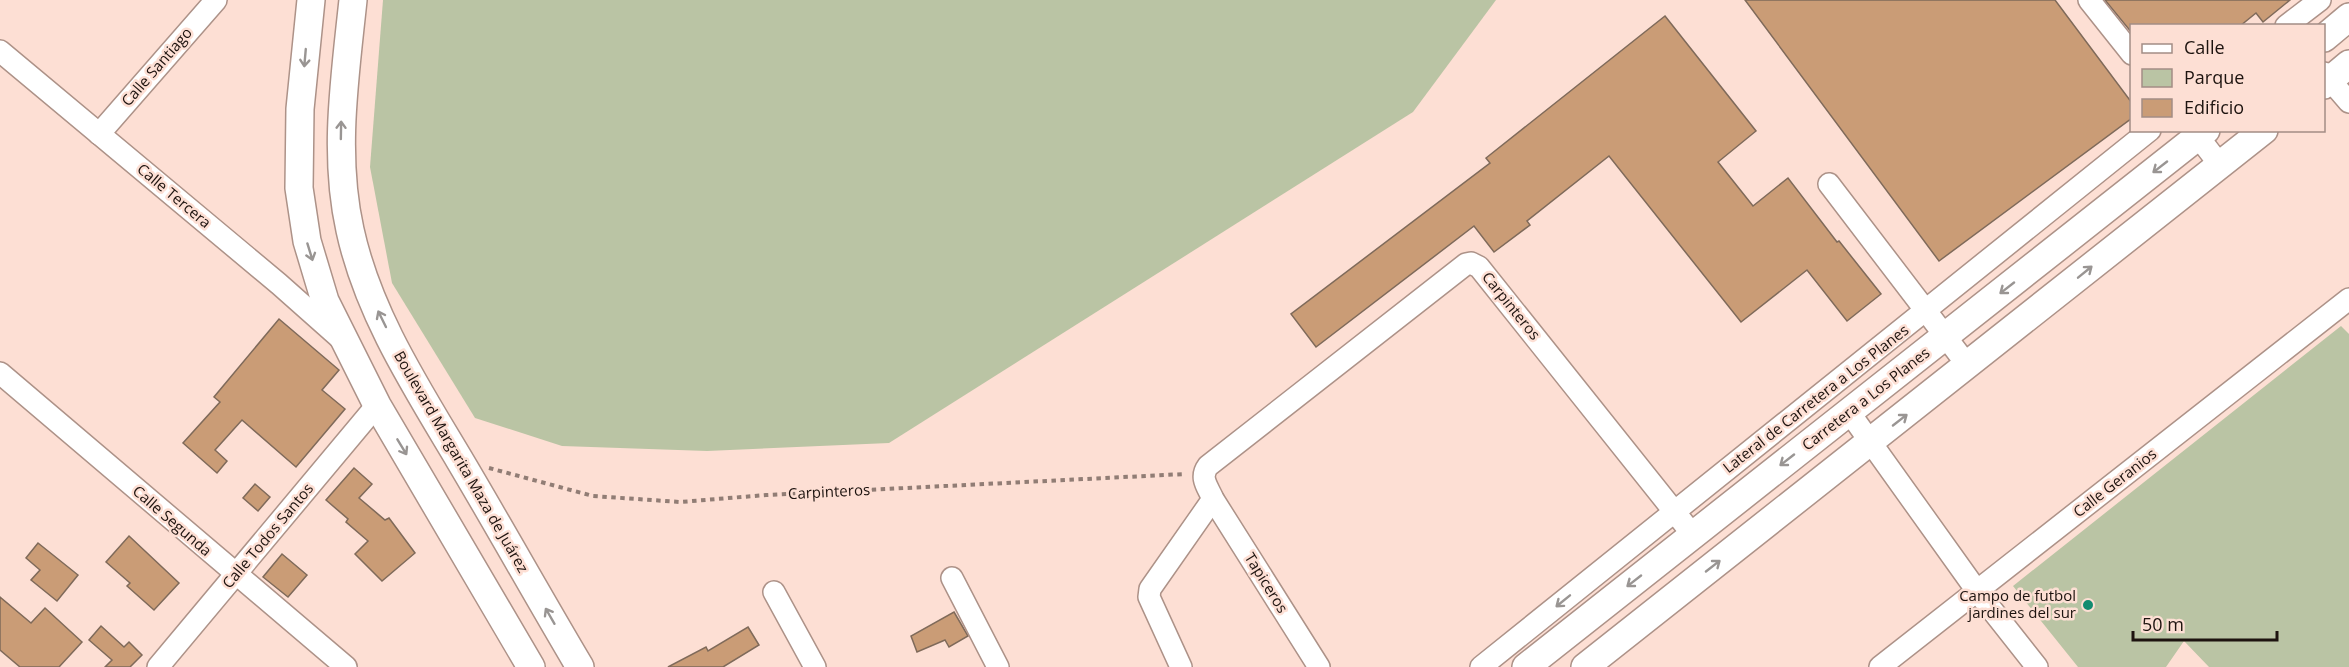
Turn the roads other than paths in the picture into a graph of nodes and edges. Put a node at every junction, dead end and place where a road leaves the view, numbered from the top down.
1 (216, 0) edge
2 (311, 0) edge
3 (353, 0) edge
4 (2089, 0) edge
5 (2320, 0) edge
6 (2349, 17) edge
7 (2289, 24) edge
8 (2325, 37) edge
9 (0, 51) edge
10 (2130, 51) edge
11 (2331, 76) edge
12 (2349, 102) edge
13 (2148, 132) edge
14 (2261, 132) edge
15 (2199, 133) edge
16 (99, 134) junction
17 (2220, 165) junction
18 (1829, 184) dead end
19 (2349, 299) edge
20 (1926, 312) junction
21 (1946, 337) junction
22 (346, 344) junction
23 (1968, 366) junction
24 (0, 373) edge
25 (377, 405) junction
26 (1848, 412) junction
27 (1871, 443) junction
28 (1213, 499) junction
29 (1675, 512) junction
30 (1693, 535) junction
31 (235, 575) junction
32 (952, 578) dead end
33 (1977, 591) junction
34 (774, 592) dead end
35 (158, 667) edge
36 (346, 667) edge
37 (531, 667) edge
38 (580, 667) edge
39 (815, 667) edge
40 (998, 667) edge
41 (1181, 667) edge
42 (1319, 667) edge
43 (1480, 667) edge
44 (1526, 667) edge
45 (1585, 667) edge
46 (1880, 667) edge
47 (2037, 667) edge

1 - 16 street, Calle Santiago
2 -> 22 main road
38 -> 3 main road, Boulevard Margarita Maza de Juárez
4 - 10 street
5 - 7 street
6 - 8 main road
9 - 16 street, Calle Tercera
11 - 12 street
13 - 20 street, Lateral de Carretera a Los Planes
14 - 17 main road
15 - 17 street
15 -> 21 main road, Carretera a Los Planes
16 - 22 street, Calle Tercera
23 -> 17 main road
18 - 20 street
19 - 33 street, Calle Geranios
20 - 21 street
20 - 29 street, Lateral de Carretera a Los Planes
21 - 23 street
21 - 26 main road, Carretera a Los Planes
22 - 25 main road
27 -> 23 main road
24 - 31 street, Calle Segunda
25 - 31 street, Calle Todos Santos
25 -> 37 main road
26 - 27 street
26 -> 30 main road, Carretera a Los Planes
27 - 33 street
45 -> 27 main road
28 - 29 street, Carpinteros
28 - 41 street
28 - 42 street, Tapiceros
29 - 30 street, Carpinteros
29 -> 43 street, Lateral de Carretera a Los Planes
30 -> 44 main road, Carretera a Los Planes
31 - 35 street, Calle Todos Santos
31 - 36 street, Calle Segunda
32 - 40 street
33 - 46 street, Calle Geranios
33 - 47 street
34 - 39 street

